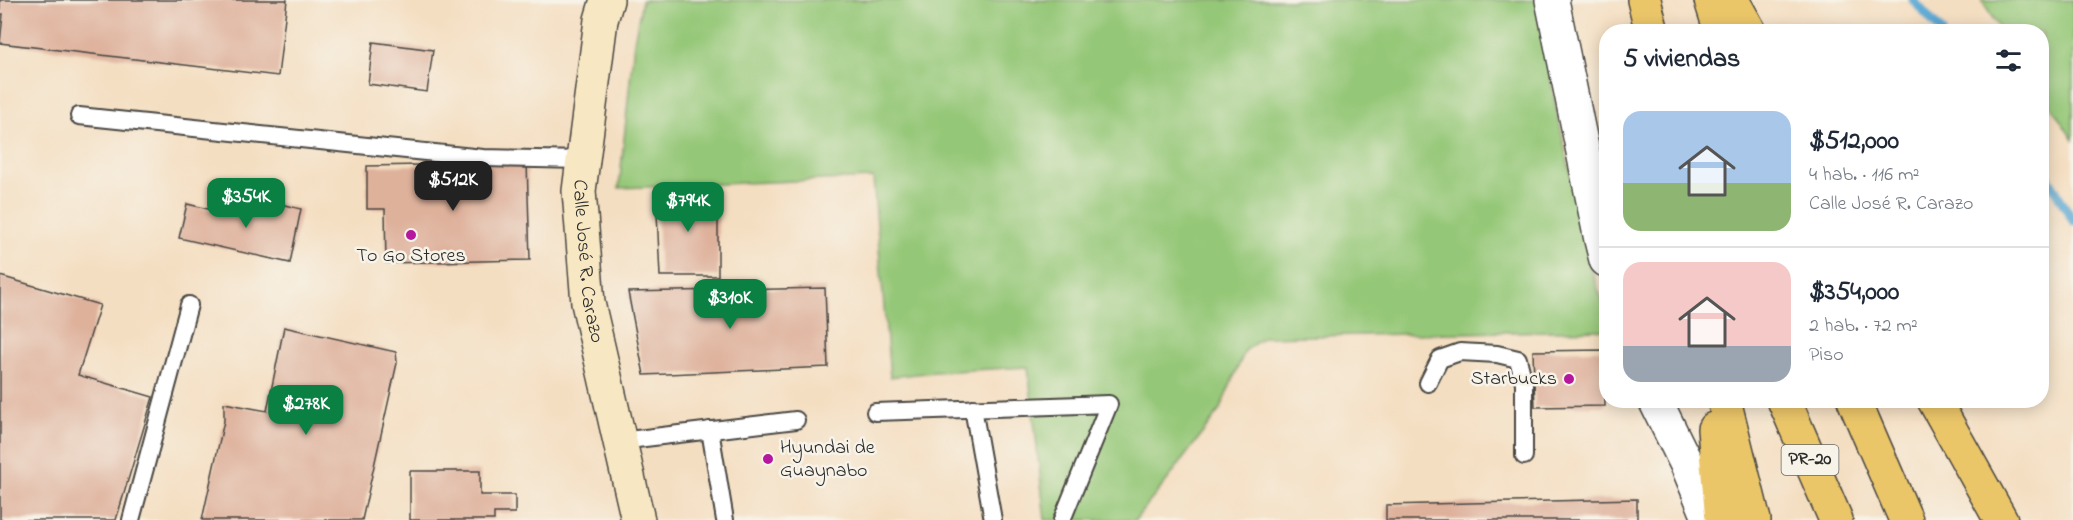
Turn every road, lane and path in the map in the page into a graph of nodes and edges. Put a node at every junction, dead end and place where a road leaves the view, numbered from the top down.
1 (607, 0) edge
2 (1552, 0) edge
3 (1644, 0) edge
4 (1711, 0) edge
5 (1732, 0) edge
6 (1650, 24) edge
7 (1718, 24) edge
8 (1746, 24) edge
9 (79, 116) dead end
10 (582, 160) junction
11 (1599, 230) edge
12 (189, 305) dead end
13 (1428, 383) dead end
14 (973, 408) junction
15 (1658, 408) edge
16 (1713, 408) edge
17 (1726, 408) edge
18 (1787, 408) edge
19 (1857, 408) edge
20 (1938, 408) edge
21 (875, 412) dead end
22 (796, 420) dead end
23 (710, 430) junction
24 (620, 441) junction
25 (1524, 456) dead end
26 (130, 520) edge
27 (638, 520) edge
28 (725, 520) edge
29 (993, 520) edge
30 (1062, 520) edge
31 (1710, 520) edge
32 (1722, 520) edge
33 (1754, 520) edge
34 (1836, 520) edge
35 (1906, 520) edge
36 (2001, 520) edge

1 - 10 street, Calle José R. Carazo
2 - 11 street
3 - 6 highway
4 - 7 highway
5 - 8 highway
9 - 10 lane
10 - 24 street, Calle José R. Carazo
12 - 26 lane
13 - 25 lane
14 - 21 lane
14 - 29 lane
14 - 30 lane
15 - 31 street
16 - 32 highway
17 - 33 highway
18 - 34 highway, PR-20
19 - 35 highway
20 - 36 highway
22 - 23 lane
23 - 24 lane
23 - 28 lane
24 - 27 street, Calle José R. Carazo

